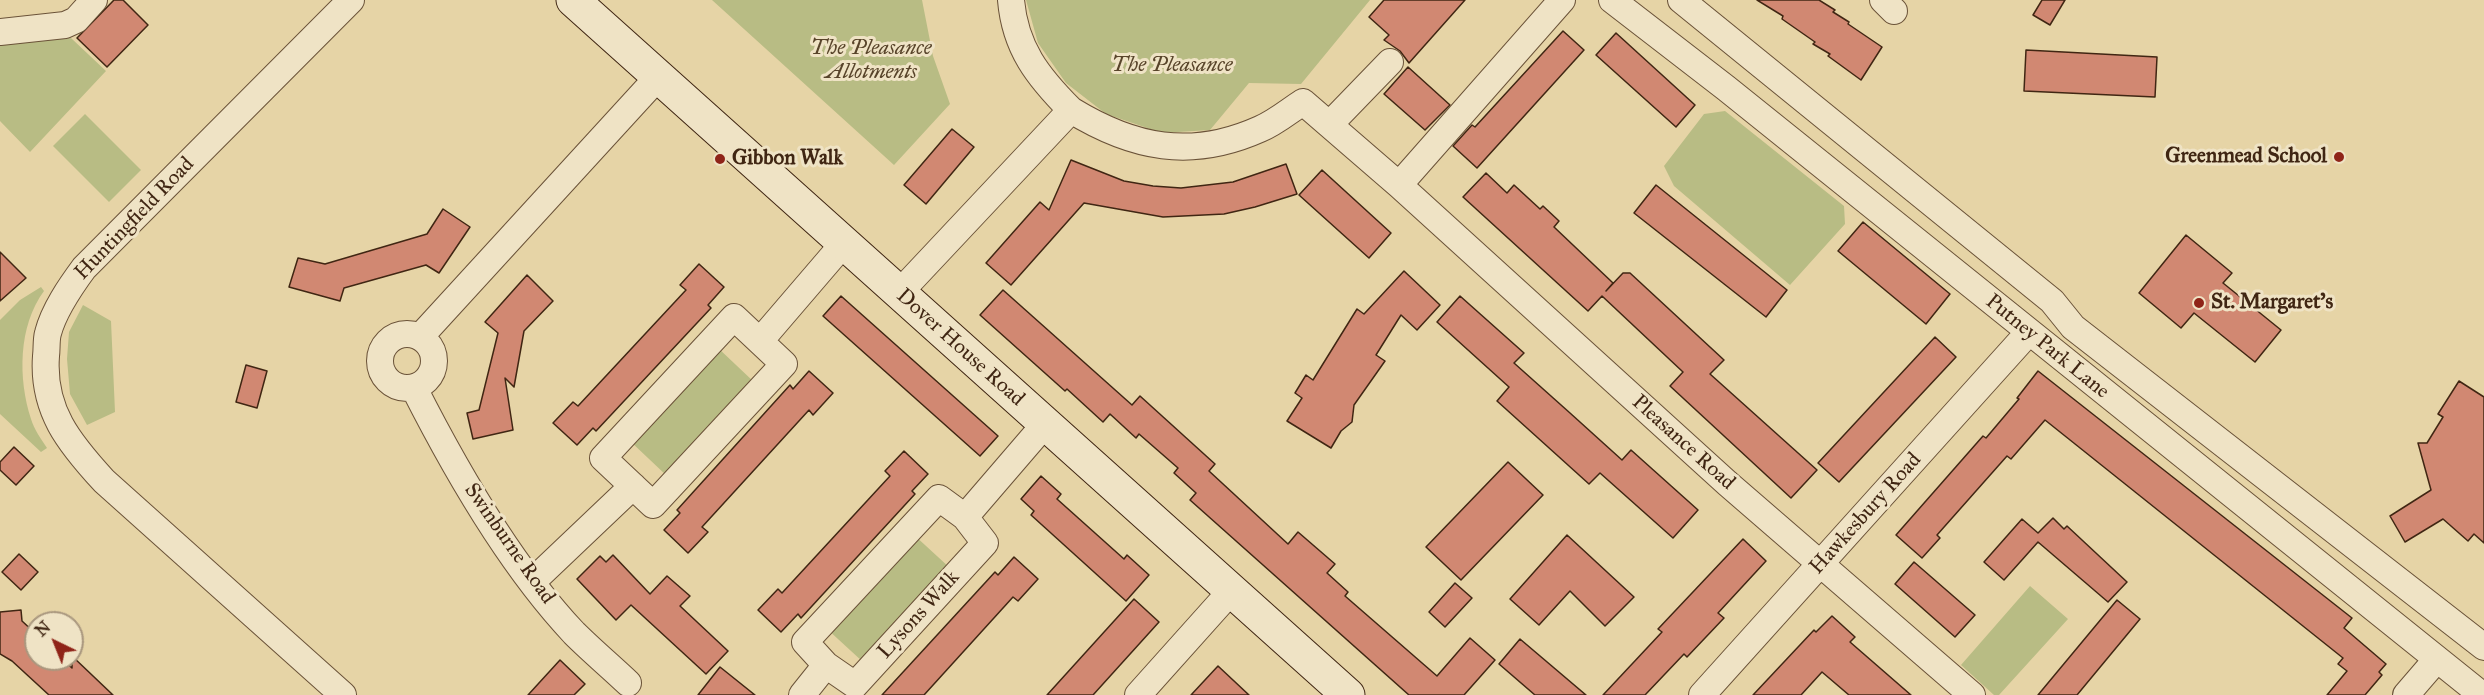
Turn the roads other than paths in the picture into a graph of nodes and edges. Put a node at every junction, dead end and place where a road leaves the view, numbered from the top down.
1 (94, 0) edge
2 (351, 0) edge
3 (573, 0) edge
4 (1011, 0) edge
5 (1562, 0) edge
6 (1611, 0) edge
7 (1682, 0) edge
8 (0, 32) edge
9 (1390, 62) dead end
10 (659, 76) junction
11 (1071, 110) junction
12 (1330, 124) junction
13 (1399, 184) junction
14 (844, 243) junction
15 (900, 292) junction
16 (2029, 332) junction
17 (420, 337) junction
18 (760, 341) junction
19 (414, 388) junction
20 (1045, 424) junction
21 (633, 486) junction
22 (965, 517) junction
23 (1821, 564) junction
24 (532, 582) junction
25 (1232, 590) junction
26 (2484, 647) edge
27 (2437, 659) junction
28 (826, 666) junction
29 (629, 691) edge
30 (343, 695) edge
31 (802, 695) edge
32 (1138, 695) edge
33 (1348, 695) edge
34 (1702, 695) edge
35 (1972, 695) edge
36 (2406, 695) edge
37 (2482, 695) edge

1 - 8 street
2 - 30 street, Huntingfield Road
3 - 10 street, Dover House Road
4 - 11 street
5 - 13 street
6 - 16 street, Putney Park Lane
7 - 26 street, Putney Park Lane
9 - 12 street
10 - 14 street, Dover House Road
10 - 17 street
11 - 12 street
11 - 15 street
12 - 13 street
13 - 23 street, Pleasance Road
14 - 15 street, Dover House Road
14 - 18 street
15 - 20 street, Dover House Road
16 - 23 street, Hawkesbury Road
16 - 27 street, Putney Park Lane
17 - 19 street
17 - 19 street
18 - 21 street
18 - 21 street
19 - 24 street, Swinburne Road
20 - 22 street
20 - 25 street, Dover House Road
21 - 24 street
22 - 28 street, Lysons Walk
22 - 28 street, Lysons Walk
23 - 34 street, Hawkesbury Road
23 - 35 street, Pleasance Road
24 - 29 street, Swinburne Road
25 - 32 street
25 - 33 street, Dover House Road
27 - 36 street
27 - 37 street, Putney Park Lane
28 - 31 street

